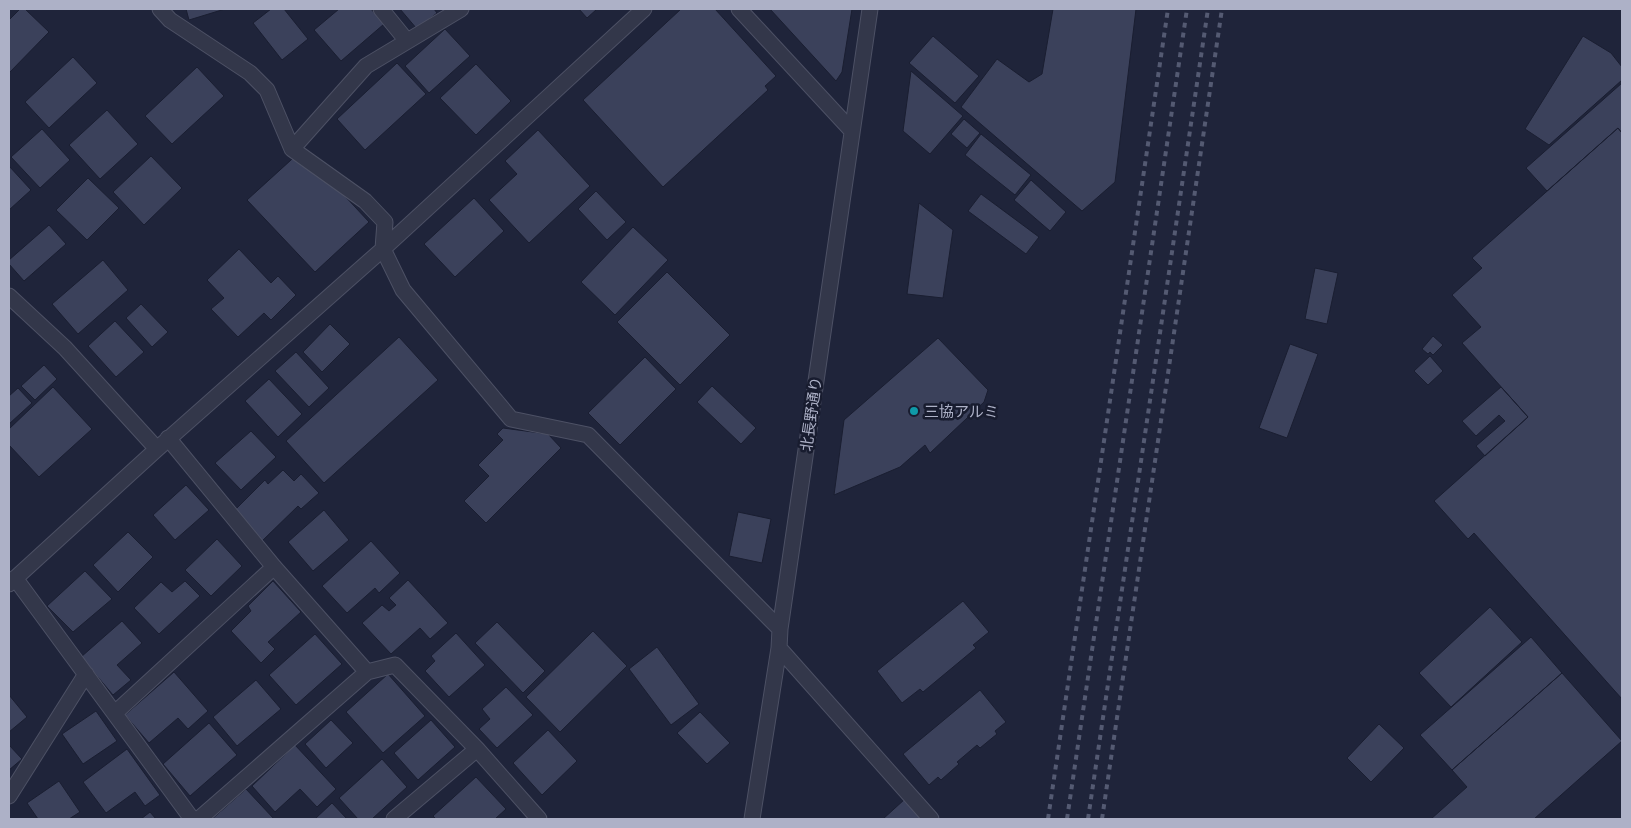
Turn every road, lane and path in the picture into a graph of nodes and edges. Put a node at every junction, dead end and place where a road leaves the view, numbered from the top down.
1 (160, 9) edge
2 (380, 9) edge
3 (460, 9) edge
4 (644, 9) edge
5 (738, 9) edge
6 (870, 9) edge
7 (406, 41) junction
8 (852, 131) junction
9 (292, 149) junction
10 (383, 250) junction
11 (9, 296) edge
12 (168, 438) junction
13 (157, 448) junction
14 (274, 567) junction
15 (12, 581) edge
16 (780, 629) junction
17 (779, 648) junction
18 (367, 672) junction
19 (86, 674) junction
20 (115, 713) junction
21 (477, 749) junction
22 (9, 796) edge
23 (192, 819) edge
24 (199, 819) edge
25 (394, 819) edge
26 (539, 819) edge
27 (752, 819) edge
28 (931, 819) edge

1 - 9 street
2 - 7 street
3 - 7 street
4 - 10 street
5 - 8 street
6 - 8 street, 北長野通り
7 - 9 street
8 - 16 street, 北長野通り
9 - 10 street
10 - 12 street
10 - 16 street
11 - 13 street
12 - 13 street
12 - 14 street
13 - 15 street
14 - 18 street
14 - 20 street
15 - 19 street
16 - 17 street, 北長野通り
17 - 27 street, 北長野通り
17 - 28 street
18 - 21 street
18 - 24 street
19 - 20 street
19 - 22 street
20 - 23 street
21 - 25 street
21 - 26 street

